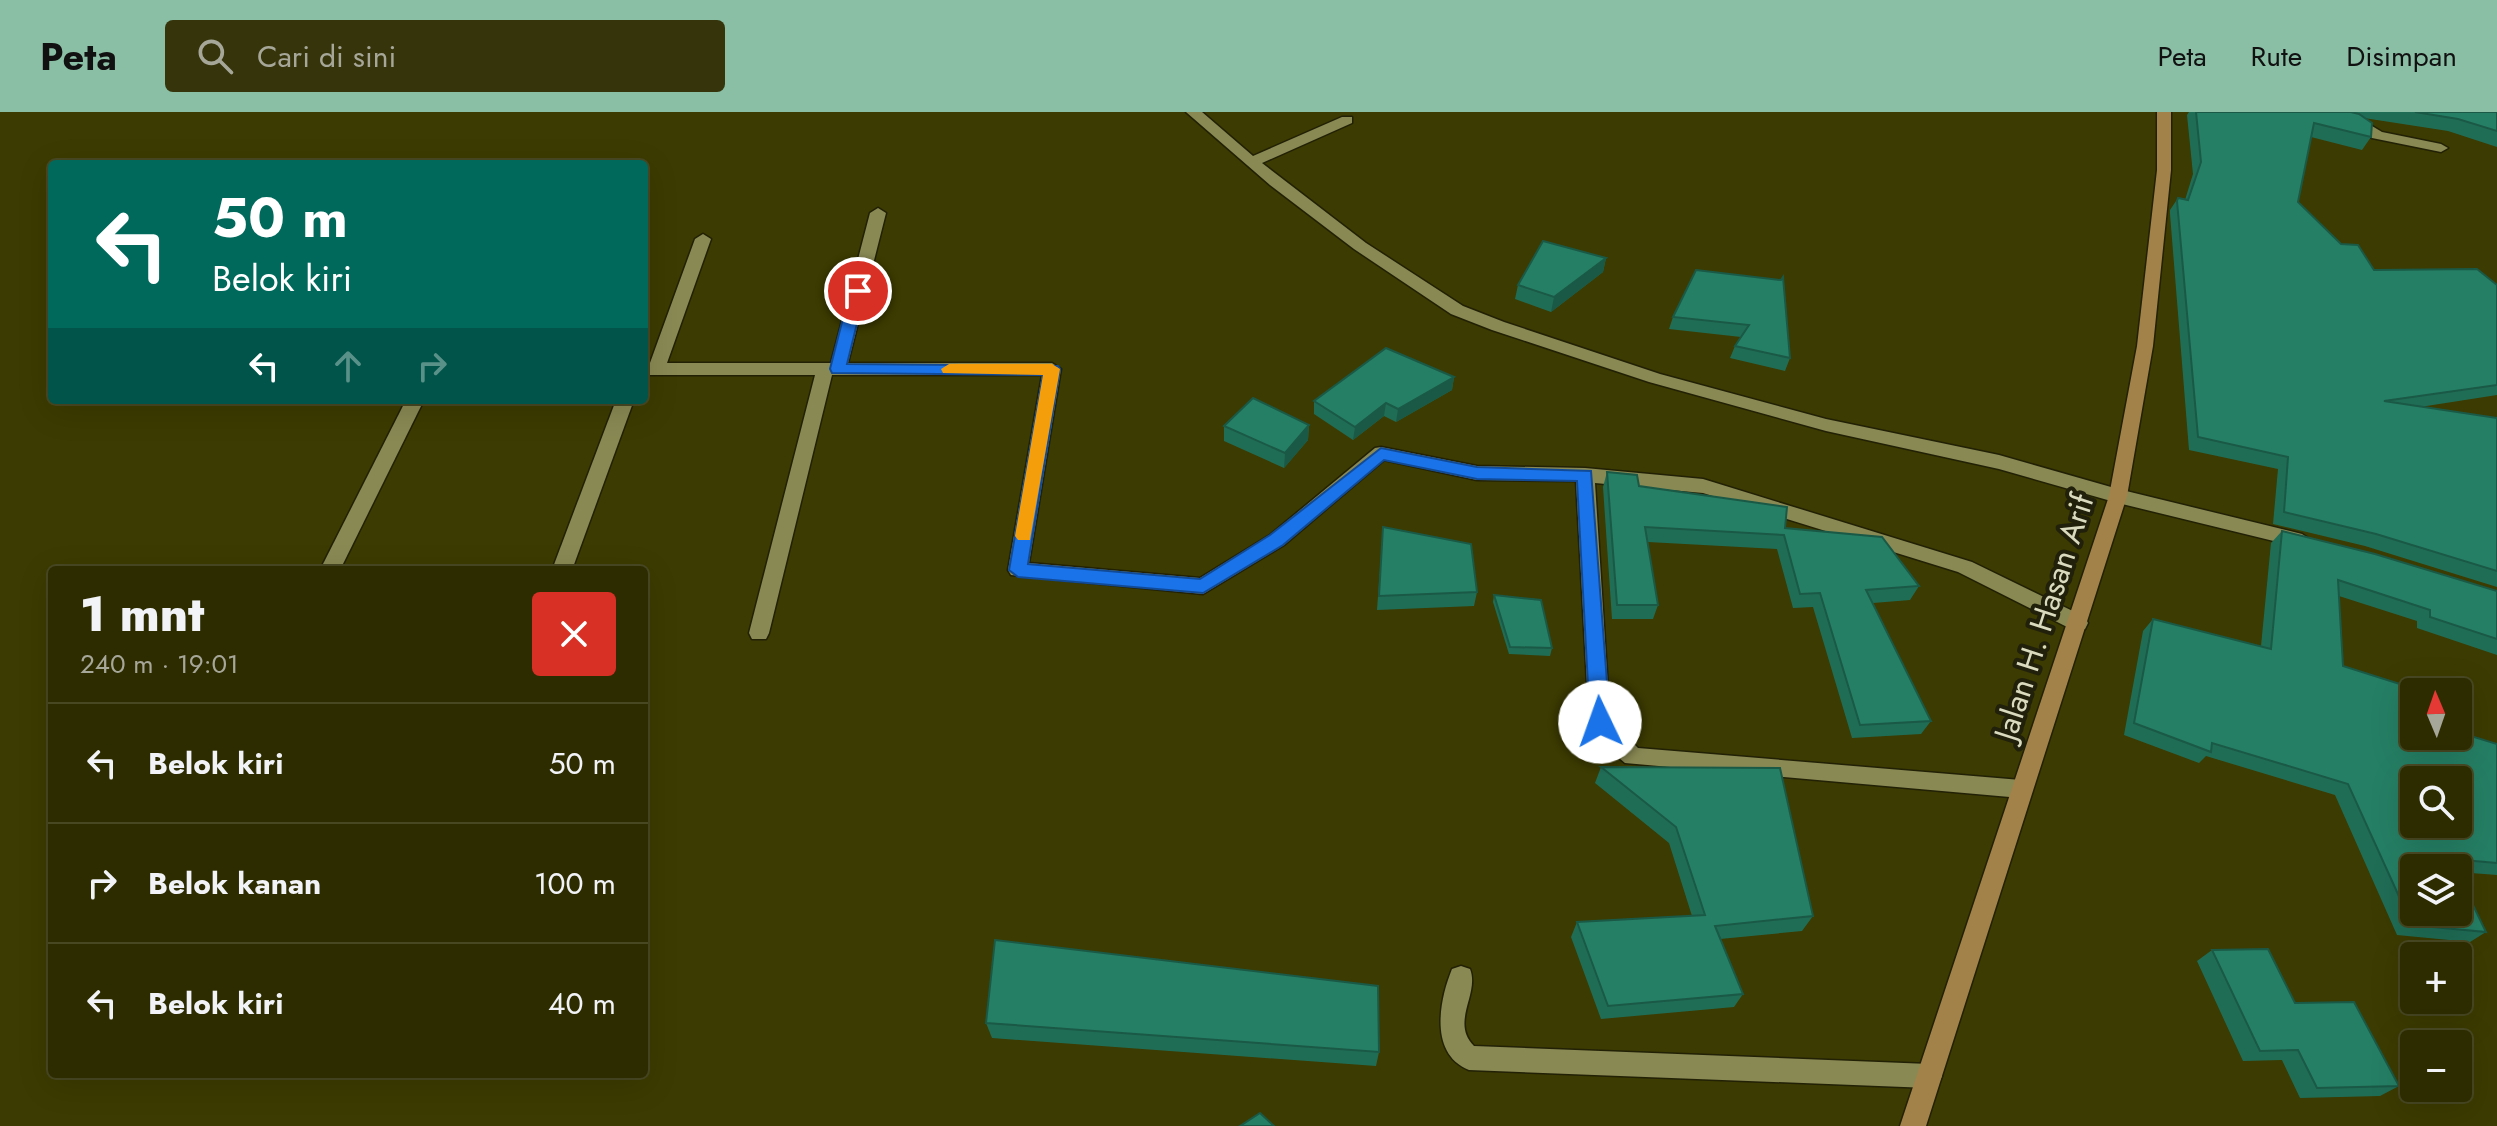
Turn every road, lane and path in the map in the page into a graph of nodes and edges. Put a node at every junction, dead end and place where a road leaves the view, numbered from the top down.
1 (1193, 112) edge
2 (2164, 112) edge
3 (2319, 112) edge
4 (1347, 120) dead end
5 (2441, 148) dead end
6 (1251, 162) junction
7 (878, 213) dead end
8 (703, 239) dead end
9 (650, 369) edge
10 (832, 369) junction
11 (413, 404) edge
12 (624, 404) edge
13 (1585, 475) junction
14 (2118, 496) junction
15 (2318, 545) edge
16 (332, 566) edge
17 (563, 566) edge
18 (2078, 623) junction
19 (759, 633) dead end
20 (2021, 789) junction
21 (1461, 977) dead end
22 (1929, 1076) junction
23 (1913, 1126) edge

1 - 6 street
2 - 14 main road, Jalan H. Hasan Arif
3 - 5 street
4 - 6 street
6 - 14 street
7 - 10 street
8 - 9 street
9 - 10 street
10 - 13 street
10 - 19 street
11 - 16 street
12 - 17 street
13 - 18 street
13 - 20 street
14 - 15 street
14 - 18 main road, Jalan H. Hasan Arif
18 - 20 main road, Jalan H. Hasan Arif
20 - 22 main road, Jalan H. Hasan Arif
21 - 22 street
22 - 23 main road, Jalan H. Hasan Arif

